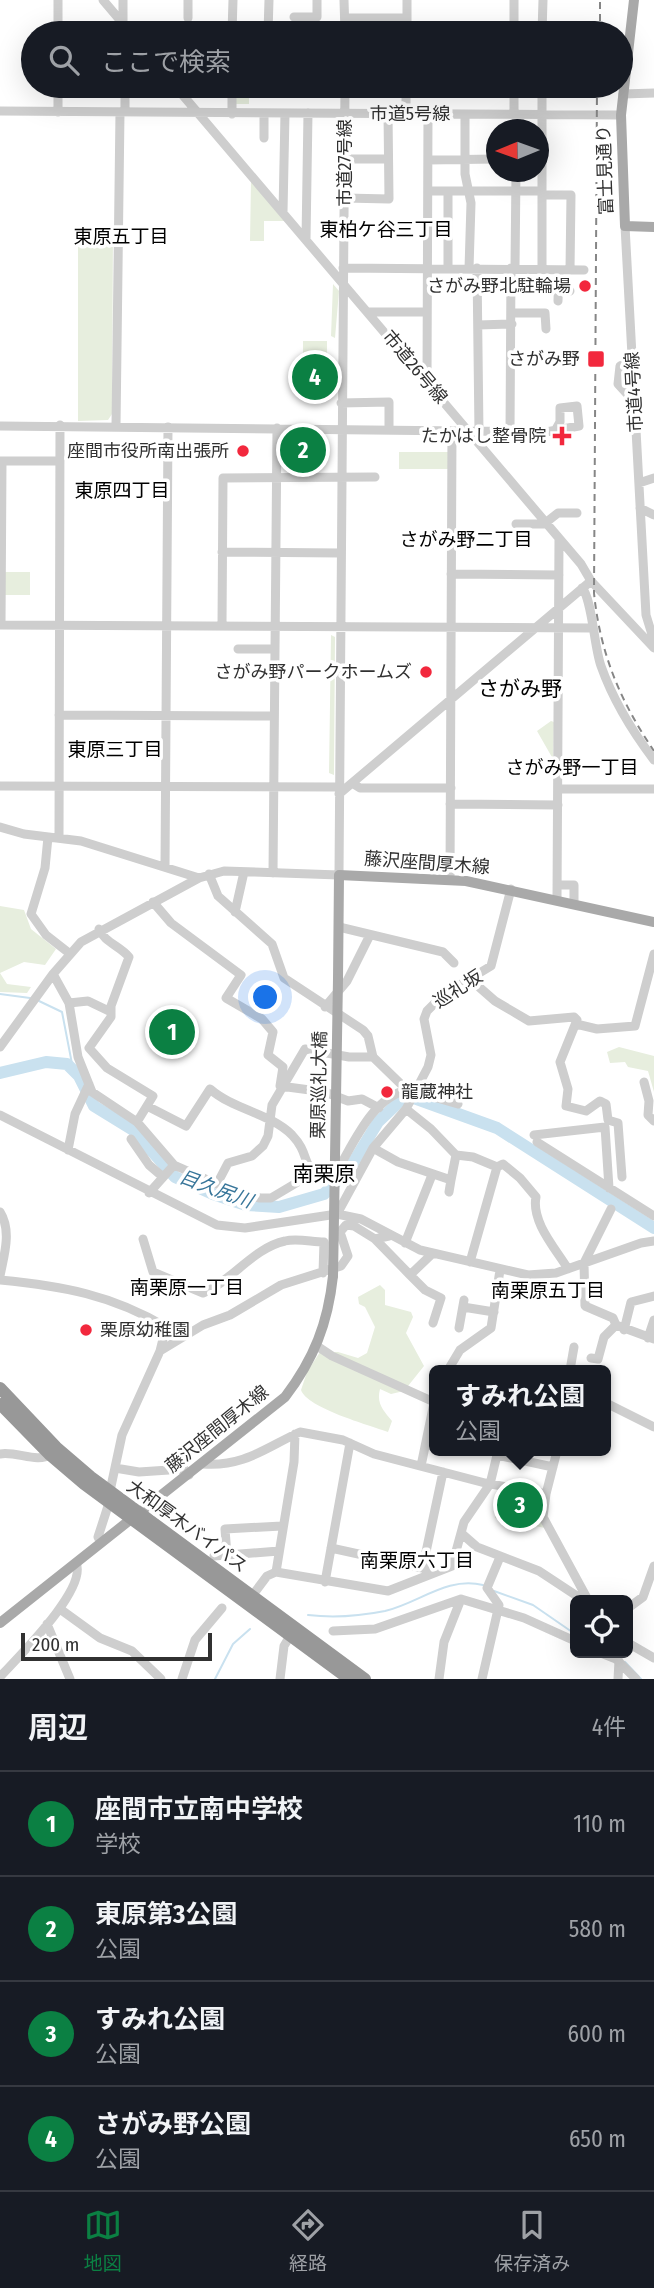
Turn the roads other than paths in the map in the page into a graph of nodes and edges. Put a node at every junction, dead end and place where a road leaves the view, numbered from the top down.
1 (58, 0) edge
2 (103, 0) edge
3 (124, 0) edge
4 (188, 0) edge
5 (233, 0) edge
6 (269, 0) edge
7 (317, 0) edge
8 (344, 0) edge
9 (407, 0) edge
10 (514, 0) edge
11 (543, 0) edge
12 (634, 0) edge
13 (294, 17) dead end
14 (188, 18) dead end
15 (345, 18) joint
16 (407, 18) joint
17 (58, 21) edge
18 (117, 21) edge
19 (123, 21) edge
20 (232, 21) edge
21 (268, 21) edge
22 (514, 21) edge
23 (542, 21) edge
24 (632, 21) edge
25 (654, 93) edge
26 (633, 94) edge
27 (58, 98) edge
28 (124, 98) edge
29 (186, 98) edge
30 (232, 98) edge
31 (345, 98) edge
32 (406, 98) edge
33 (515, 98) edge
34 (542, 98) edge
35 (623, 98) edge
36 (0, 111) edge
37 (58, 112) junction
38 (122, 112) junction
39 (198, 113) junction
40 (264, 113) junction
41 (285, 113) junction
42 (308, 113) junction
43 (345, 113) junction
44 (388, 113) junction
45 (406, 113) junction
46 (232, 114) junction
47 (428, 114) junction
48 (465, 114) junction
49 (516, 114) junction
50 (542, 114) junction
51 (621, 115) junction
52 (516, 119) edge
53 (264, 138) dead end
54 (344, 159) junction
55 (388, 159) junction
56 (486, 159) edge
57 (428, 160) junction
58 (464, 160) junction
59 (516, 182) edge
60 (516, 190) junction
61 (428, 191) junction
62 (448, 191) junction
63 (469, 191) junction
64 (542, 193) junction
65 (345, 198) junction
66 (283, 212) junction
67 (625, 226) junction
68 (654, 228) edge
69 (306, 239) junction
70 (343, 268) junction
71 (473, 268) junction
72 (513, 268) junction
73 (427, 269) junction
74 (448, 269) junction
75 (542, 269) junction
76 (559, 270) junction
77 (570, 270) junction
78 (584, 270) dead end
79 (343, 282) junction
80 (570, 291) dead end
81 (368, 312) junction
82 (427, 312) junction
83 (512, 313) junction
84 (512, 324) junction
85 (478, 325) junction
86 (545, 329) dead end
87 (632, 360) junction
88 (427, 380) junction
89 (634, 397) junction
90 (341, 403) junction
91 (61, 425) junction
92 (0, 426) edge
93 (116, 426) junction
94 (168, 427) junction
95 (276, 428) junction
96 (340, 429) junction
97 (389, 430) junction
98 (452, 431) junction
99 (555, 431) dead end
100 (474, 432) junction
101 (510, 432) junction
102 (1, 461) edge
103 (60, 461) junction
104 (375, 477) dead end
105 (277, 478) junction
106 (340, 478) junction
107 (654, 478) edge
108 (639, 483) junction
109 (640, 508) junction
110 (576, 513) dead end
111 (654, 515) edge
112 (546, 523) junction
113 (516, 524) dead end
114 (559, 538) junction
115 (222, 552) junction
116 (276, 552) junction
117 (340, 553) junction
118 (451, 574) junction
119 (559, 575) junction
120 (591, 580) junction
121 (582, 588) junction
122 (558, 607) junction
123 (646, 615) junction
124 (0, 625) edge
125 (632, 625) junction
126 (60, 626) junction
127 (166, 626) junction
128 (222, 626) junction
129 (274, 627) junction
130 (340, 628) junction
131 (451, 628) junction
132 (532, 628) junction
133 (558, 628) junction
134 (592, 628) junction
135 (654, 640) edge
136 (654, 648) edge
137 (238, 649) dead end
138 (274, 649) junction
139 (452, 698) junction
140 (60, 715) junction
141 (166, 716) junction
142 (272, 716) junction
143 (654, 760) edge
144 (352, 783) junction
145 (0, 786) edge
146 (59, 786) junction
147 (166, 786) junction
148 (273, 786) junction
149 (451, 789) junction
150 (558, 789) junction
151 (654, 789) edge
152 (339, 791) junction
153 (450, 804) junction
154 (558, 805) junction
155 (0, 827) edge
156 (48, 837) junction
157 (59, 838) junction
158 (165, 867) junction
159 (244, 872) junction
160 (273, 873) junction
161 (209, 874) junction
162 (339, 874) junction
163 (199, 878) junction
164 (450, 879) junction
165 (557, 885) junction
166 (511, 889) junction
167 (557, 899) junction
168 (153, 902) junction
169 (574, 903) junction
170 (235, 912) junction
171 (654, 922) edge
172 (338, 927) junction
173 (99, 929) junction
174 (369, 937) junction
175 (69, 953) junction
176 (654, 954) edge
177 (454, 963) dead end
178 (52, 974) junction
179 (338, 978) joint
180 (471, 980) junction
181 (69, 1003) junction
182 (325, 1007) junction
183 (111, 1012) junction
184 (576, 1024) junction
185 (0, 1047) edge
186 (373, 1057) junction
187 (644, 1083) dead end
188 (88, 1086) junction
189 (282, 1087) junction
190 (412, 1092) junction
191 (458, 1104) dead end
192 (147, 1106) junction
193 (407, 1107) junction
194 (379, 1108) junction
195 (0, 1115) edge
196 (270, 1121) junction
197 (654, 1121) edge
198 (137, 1122) junction
199 (131, 1139) dead end
200 (373, 1148) junction
201 (68, 1150) junction
202 (456, 1155) junction
203 (173, 1166) junction
204 (497, 1167) junction
205 (313, 1173) junction
206 (432, 1175) junction
207 (164, 1177) junction
208 (622, 1177) dead end
209 (451, 1180) junction
210 (217, 1184) junction
211 (609, 1188) junction
212 (449, 1192) dead end
213 (149, 1193) junction
214 (611, 1209) dead end
215 (0, 1212) edge
216 (337, 1214) junction
217 (654, 1216) edge
218 (375, 1227) junction
219 (389, 1236) junction
220 (371, 1237) junction
221 (143, 1239) dead end
222 (654, 1241) edge
223 (405, 1243) junction
224 (433, 1253) junction
225 (470, 1262) junction
226 (584, 1263) junction
227 (569, 1269) junction
228 (500, 1270) junction
229 (328, 1274) junction
230 (410, 1275) junction
231 (0, 1278) edge
232 (654, 1296) edge
233 (494, 1312) junction
234 (654, 1320) edge
235 (433, 1323) dead end
236 (620, 1327) junction
237 (459, 1328) dead end
238 (651, 1338) edge
239 (317, 1346) junction
240 (574, 1347) dead end
241 (160, 1351) junction
242 (592, 1358) dead end
243 (451, 1365) edge
244 (571, 1365) edge
245 (0, 1388) edge
246 (429, 1400) edge
247 (0, 1404) edge
248 (611, 1406) edge
249 (429, 1427) edge
250 (654, 1427) edge
251 (295, 1434) junction
252 (350, 1443) junction
253 (0, 1454) edge
254 (50, 1455) junction
255 (497, 1456) edge
256 (510, 1456) edge
257 (556, 1456) edge
258 (203, 1464) junction
259 (421, 1466) junction
260 (553, 1467) junction
261 (115, 1468) junction
262 (443, 1472) junction
263 (189, 1475) junction
264 (490, 1484) junction
265 (545, 1494) junction
266 (109, 1497) junction
267 (135, 1517) junction
268 (282, 1526) junction
269 (461, 1532) junction
270 (102, 1543) junction
271 (331, 1548) junction
272 (279, 1551) junction
273 (227, 1555) junction
274 (214, 1556) dead end
275 (500, 1557) junction
276 (76, 1563) junction
277 (423, 1566) junction
278 (654, 1566) edge
279 (436, 1571) junction
280 (276, 1572) junction
281 (325, 1581) junction
282 (578, 1595) edge
283 (583, 1595) edge
284 (252, 1596) junction
285 (461, 1599) junction
286 (633, 1604) edge
287 (222, 1608) dead end
288 (60, 1609) junction
289 (497, 1609) junction
290 (0, 1623) edge
291 (47, 1624) junction
292 (333, 1631) dead end
293 (290, 1636) junction
294 (570, 1639) edge
295 (633, 1646) edge
296 (617, 1658) edge
297 (654, 1658) edge
298 (0, 1677) edge
299 (70, 1679) edge
300 (160, 1679) edge
301 (182, 1679) edge
302 (280, 1679) edge
303 (349, 1679) edge
304 (365, 1679) edge
305 (439, 1679) edge
306 (482, 1679) edge
307 (618, 1679) edge
308 (636, 1679) edge

1 - 17 street
2 - 18 street
3 - 19 street
4 - 14 street
5 - 20 street
6 - 21 street
7 - 13 street
8 - 15 street
9 - 16 street
10 - 22 street
11 - 23 street
12 - 24 main road, 富士見通り
15 - 16 street
25 - 26 street
27 - 37 street
28 - 38 street
29 - 39 street, 市道26号線
30 - 46 street
31 - 43 street, 市道27号線
32 - 45 street
33 - 49 street
34 - 50 street
35 - 51 main road, 富士見通り
36 - 37 street, 市道5号線
37 - 38 street, 市道5号線
38 - 39 street, 市道5号線
38 - 93 street
39 - 46 street, 市道5号線
39 - 66 street, 市道26号線
40 - 41 street, 市道5号線
40 - 46 street, 市道5号線
40 - 53 street
41 - 42 street, 市道5号線
41 - 66 street
42 - 43 street, 市道5号線
42 - 69 street
43 - 44 street, 市道5号線
43 - 54 street, 市道27号線
44 - 45 street, 市道5号線
44 - 55 street
45 - 47 street, 市道5号線
47 - 48 street, 市道5号線
47 - 57 street
48 - 49 street, 市道5号線
48 - 58 street
49 - 50 street, 市道5号線
49 - 52 street
50 - 51 street, 市道5号線
50 - 64 street
51 - 67 main road, 富士見通り
54 - 55 street
54 - 65 street, 市道27号線
55 - 65 street
56 - 58 street
57 - 58 street
57 - 61 street
58 - 63 street
59 - 60 street
60 - 63 street
60 - 64 street
60 - 72 street
61 - 62 street
61 - 73 street
62 - 63 street
62 - 74 street
63 - 71 street
64 - 75 street
64 - 77 street
65 - 70 street, 市道27号線
66 - 69 street, 市道26号線
67 - 68 main road, 富士見通り
67 - 87 street, 市道4号線
69 - 79 street, 市道26号線
70 - 73 street
70 - 79 street, 市道27号線
71 - 72 street
71 - 74 street
71 - 85 street
72 - 75 street
72 - 83 street
73 - 74 street
73 - 82 street
75 - 76 street
76 - 77 street
76 - 80 street
77 - 78 street
79 - 81 street, 市道26号線
79 - 90 street, 市道27号線
81 - 82 street
81 - 88 street, 市道26号線
82 - 88 street
83 - 84 street
83 - 86 street
84 - 85 street
84 - 101 street
85 - 100 street
87 - 89 street, 市道4号線
87 - 89 street
88 - 100 street, 市道26号線
89 - 108 street, 市道4号線
90 - 96 street, 市道27号線
90 - 97 street
91 - 92 street
91 - 93 street
91 - 103 street
93 - 94 street
94 - 95 street
94 - 127 street
95 - 96 street
95 - 105 street
96 - 97 street
96 - 106 street, 市道27号線
97 - 98 street
98 - 100 street
98 - 118 street
99 - 101 street
100 - 101 street
100 - 112 street, 市道26号線
102 - 103 street
102 - 124 street
103 - 126 street
104 - 106 street
105 - 106 street
105 - 115 street
105 - 116 street
106 - 117 street, 市道27号線
107 - 108 street
108 - 109 street, 市道4号線
109 - 111 street
109 - 123 street, 市道4号線
110 - 112 street
112 - 113 street
112 - 114 street, 市道26号線
114 - 119 street
114 - 120 street, 市道26号線
115 - 116 street
115 - 128 street
116 - 117 street
116 - 129 street
117 - 130 street, 市道27号線
118 - 119 street
118 - 131 street
119 - 122 street
120 - 121 street
120 - 125 street, 市道26号線
121 - 122 street
121 - 134 street
122 - 132 street
122 - 133 street
123 - 125 street
123 - 135 street, 市道4号線
124 - 126 street
125 - 136 street, 市道26号線
126 - 127 street
126 - 140 street
127 - 128 street
127 - 141 street
128 - 129 street
129 - 130 street
129 - 138 street
130 - 131 street
130 - 152 street, 市道27号線
131 - 132 street
131 - 139 street
132 - 133 street
132 - 139 street
133 - 134 street
133 - 150 street
134 - 143 street
137 - 138 street
138 - 142 street
139 - 144 street
139 - 149 street
140 - 141 street
140 - 146 street
141 - 142 street
141 - 147 street
142 - 148 street
144 - 149 street
144 - 152 street
145 - 146 street
146 - 147 street
146 - 157 street
147 - 148 street
147 - 158 street
148 - 152 street
148 - 160 street
149 - 153 street
150 - 151 street
150 - 154 street
152 - 162 street, 市道27号線
153 - 154 street
153 - 164 street
154 - 165 street
155 - 156 street
156 - 157 street
156 - 175 street
157 - 158 street
158 - 163 street
159 - 160 street
159 - 161 street
159 - 170 street
160 - 162 street
161 - 163 street
161 - 170 street
162 - 164 main road, 藤沢座間厚木線
162 - 172 main road, 藤沢座間厚木線
163 - 168 street
164 - 166 main road, 藤沢座間厚木線
165 - 167 street
165 - 169 street
166 - 167 main road, 藤沢座間厚木線
166 - 180 street, 巡礼坂
167 - 169 main road, 藤沢座間厚木線
168 - 173 street
168 - 189 street
169 - 171 main road, 藤沢座間厚木線
170 - 182 street
172 - 174 street
172 - 179 main road, 藤沢座間厚木線
173 - 175 street
173 - 183 street
174 - 177 street
174 - 182 street
175 - 178 street
176 - 184 street
178 - 181 street
178 - 185 street
179 - 229 main road, 栗原巡礼大橋, bridge
180 - 184 street
180 - 190 street, 巡礼坂
181 - 183 street
181 - 188 street
182 - 186 street
183 - 192 street
184 - 208 street
186 - 189 street
186 - 190 street
187 - 197 street
188 - 198 street
188 - 201 street
189 - 194 street
189 - 196 street
190 - 191 street
190 - 193 street
190 - 194 street
192 - 196 street
192 - 198 street
193 - 200 street
193 - 202 street
194 - 205 street
195 - 201 street
196 - 205 street
196 - 210 street
198 - 203 street
199 - 207 street
200 - 206 street
200 - 216 street
201 - 213 street
202 - 204 street
202 - 209 street
203 - 207 street
203 - 210 street
204 - 225 street
204 - 227 street
205 - 210 street
206 - 209 street
206 - 223 street
207 - 213 street
209 - 212 street
211 - 211 street
211 - 217 street
213 - 216 street
214 - 226 street
215 - 231 street
216 - 218 street
218 - 219 street
218 - 220 street
219 - 220 street
219 - 223 street
220 - 229 street
220 - 230 street
221 - 229 street
222 - 226 street
223 - 224 street
224 - 225 street
224 - 230 street
225 - 228 street
226 - 227 street
226 - 236 street
227 - 228 street
228 - 233 street
229 - 239 main road, 藤沢座間厚木線
229 - 241 street
230 - 235 street
231 - 241 street
232 - 236 street
233 - 237 street
233 - 243 street
234 - 238 street
236 - 238 street
236 - 242 street
239 - 246 street
239 - 258 main road, 藤沢座間厚木線
240 - 244 street
241 - 261 street
245 - 266 highway, 大和厚木バイパス
247 - 254 highway, 大和厚木バイパス
248 - 250 street
249 - 259 street
251 - 252 street
251 - 258 street
251 - 268 street
252 - 259 street
252 - 271 street
253 - 254 street
254 - 266 highway, 大和厚木バイパス
255 - 264 street
256 - 260 street
257 - 260 street
258 - 263 main road, 藤沢座間厚木線
259 - 262 street
260 - 265 street
261 - 263 street
261 - 266 street
262 - 264 street
262 - 277 street
263 - 267 main road, 藤沢座間厚木線
264 - 265 street
264 - 269 street
265 - 283 street
266 - 267 highway, 大和厚木バイパス
266 - 270 street
267 - 270 main road, 藤沢座間厚木線
267 - 284 highway, 大和厚木バイパス
267 - 293 highway, 大和厚木バイパス
268 - 272 street
268 - 273 street
269 - 275 street
269 - 279 street
270 - 276 main road, 藤沢座間厚木線
271 - 277 street
271 - 281 street
272 - 273 street
272 - 280 street
273 - 274 street
275 - 282 street
275 - 289 street
276 - 288 street
276 - 290 main road, 藤沢座間厚木線
277 - 279 street
278 - 286 street
279 - 281 street
280 - 281 street
280 - 284 street
284 - 304 highway, 大和厚木バイパス
285 - 289 street
285 - 292 street
285 - 305 street
287 - 301 street
288 - 291 street
288 - 300 street
289 - 294 street
289 - 306 street
291 - 298 street
291 - 299 street
293 - 302 street
293 - 303 highway, 大和厚木バイパス
295 - 297 street
296 - 307 street
296 - 308 street

